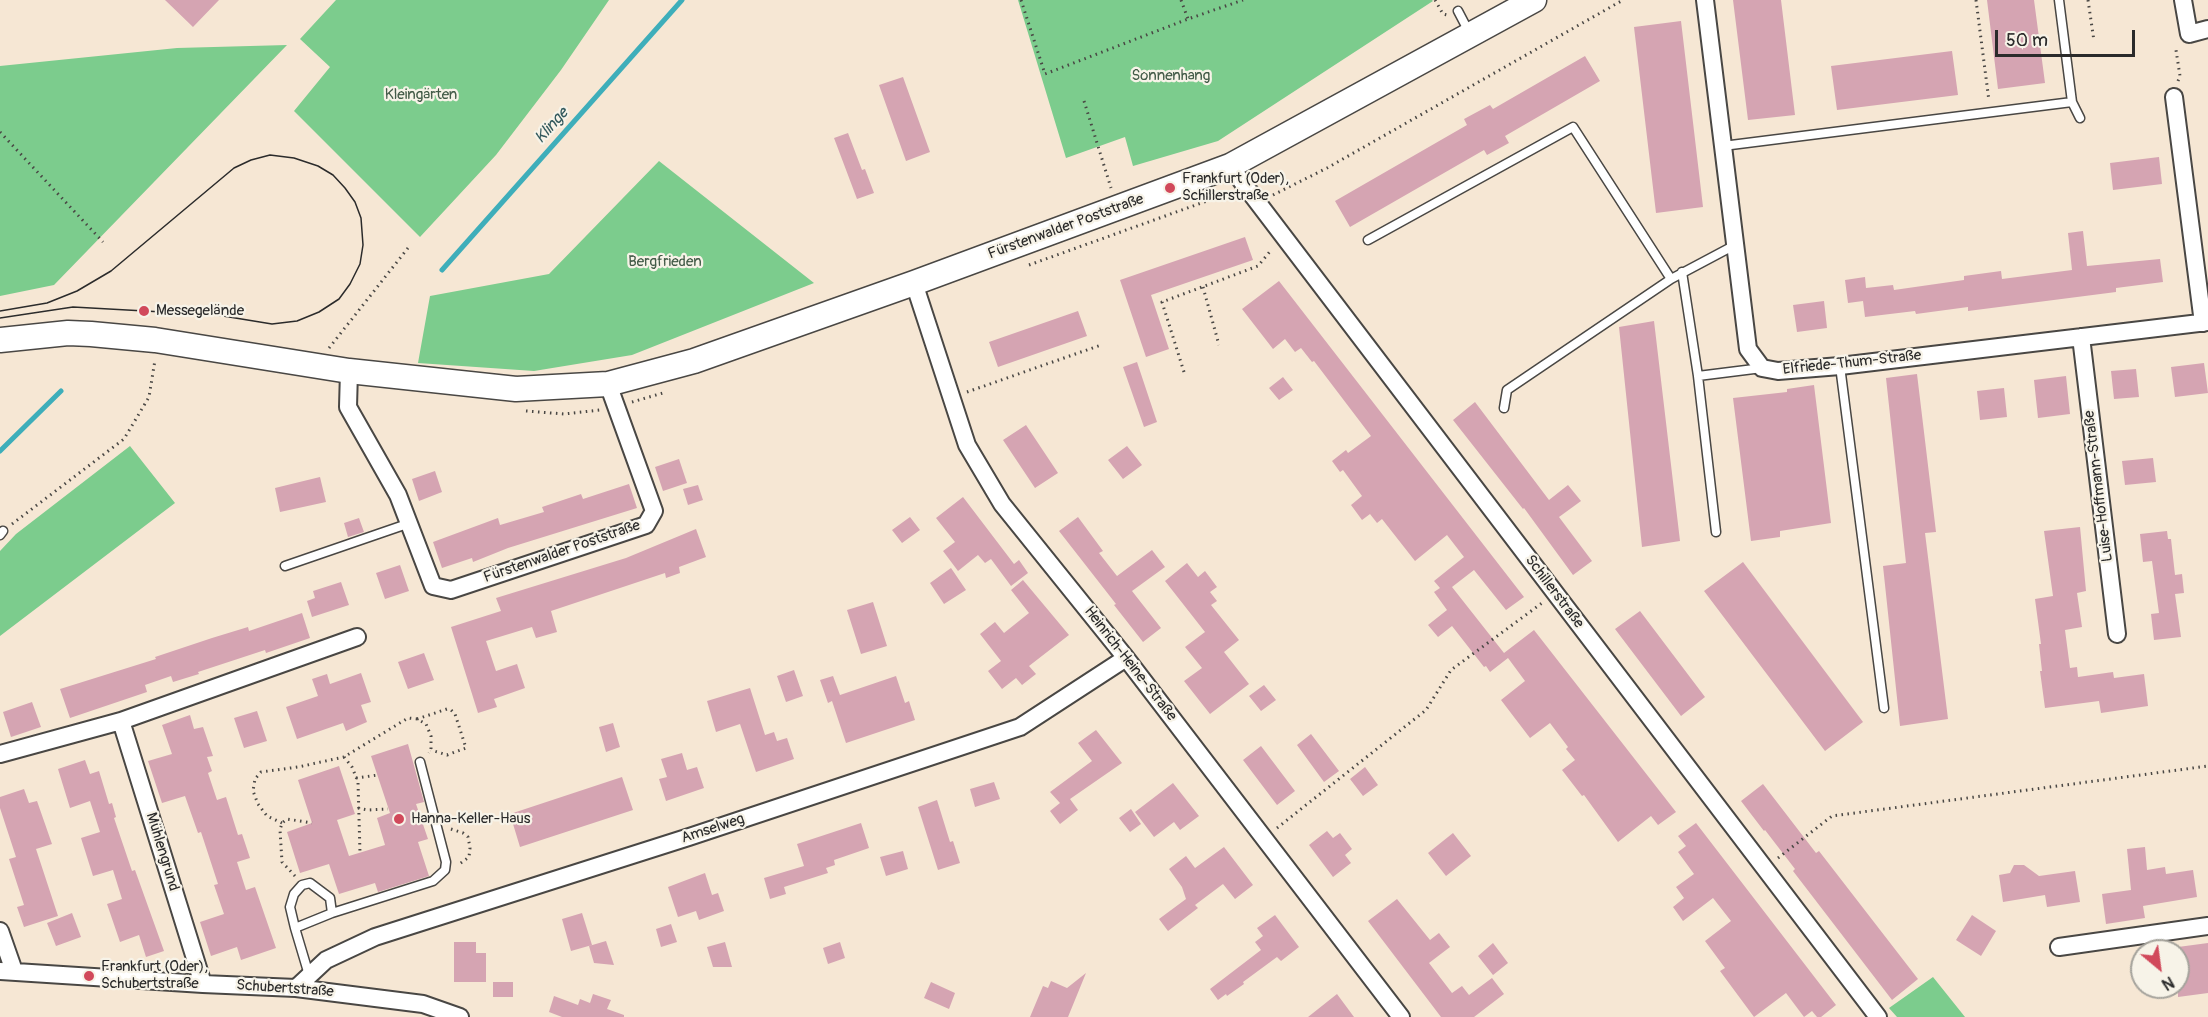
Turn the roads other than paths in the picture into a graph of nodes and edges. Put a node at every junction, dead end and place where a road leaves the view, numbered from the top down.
1 (1534, 0) edge
2 (1705, 0) edge
3 (2059, 0) edge
4 (2182, 0) edge
5 (1458, 11) dead end
6 (2208, 29) edge
7 (1471, 34) junction
8 (2174, 97) road end
9 (2072, 102) junction
10 (2080, 118) dead end
11 (1723, 146) junction
12 (1237, 175) junction
13 (1368, 240) dead end
14 (1735, 245) junction
15 (1682, 272) junction
16 (1671, 279) junction
17 (914, 283) junction
18 (2205, 323) edge
19 (2082, 337) junction
20 (0, 340) edge
21 (1840, 366) junction
22 (1762, 368) junction
23 (349, 371) junction
24 (1698, 376) junction
25 (608, 384) junction
26 (1504, 408) dead end
27 (410, 523) junction
28 (1716, 532) dead end
29 (285, 566) dead end
30 (2117, 634) dead end
31 (357, 637) dead end
32 (1126, 658) junction
33 (1884, 708) dead end
34 (121, 721) junction
35 (0, 754) edge
36 (420, 762) road end
37 (332, 913) junction
38 (2208, 926) edge
39 (295, 928) junction
40 (0, 931) edge
41 (2059, 947) dead end
42 (7, 971) edge
43 (309, 976) junction
44 (203, 984) junction
45 (296, 988) junction
46 (460, 1017) edge
47 (1401, 1017) edge
48 (1878, 1017) edge

1 - 7 street, Fürstenwalder Poststraße
2 - 11 street, Elfriede-Thum-Straße
3 - 9 lane
4 - 6 street
5 - 7 lane
7 - 12 street, Fürstenwalder Poststraße
8 - 18 street
9 - 10 lane
9 - 11 lane
11 - 14 street, Elfriede-Thum-Straße
12 - 17 street, Fürstenwalder Poststraße
12 - 48 street, Schillerstraße
13 - 16 lane
14 - 15 lane
14 - 22 street, Elfriede-Thum-Straße
15 - 16 lane
15 - 24 lane
16 - 26 lane
17 - 25 street, Fürstenwalder Poststraße
17 - 32 street, Heinrich-Heine-Straße
18 - 19 street, Elfriede-Thum-Straße
19 - 21 street, Elfriede-Thum-Straße
19 - 30 street, Luise-Hoffmann-Straße
20 - 23 street, Fürstenwalder Poststraße
21 - 22 street, Elfriede-Thum-Straße
21 - 33 lane
22 - 24 lane
23 - 25 street, Fürstenwalder Poststraße
23 - 27 street, Fürstenwalder Poststraße
24 - 28 lane
25 - 27 street, Fürstenwalder Poststraße
27 - 29 lane
31 - 34 street
32 - 43 street, Amselweg
32 - 47 street, Heinrich-Heine-Straße
34 - 35 street
34 - 44 street, Mühlengrund
36 - 37 lane
37 - 39 lane
37 - 39 lane
38 - 41 street
39 - 43 lane
40 - 42 street
42 - 44 street, Schubertstraße
43 - 45 street, Amselweg
44 - 45 street, Schubertstraße
45 - 46 street, Schubertstraße

